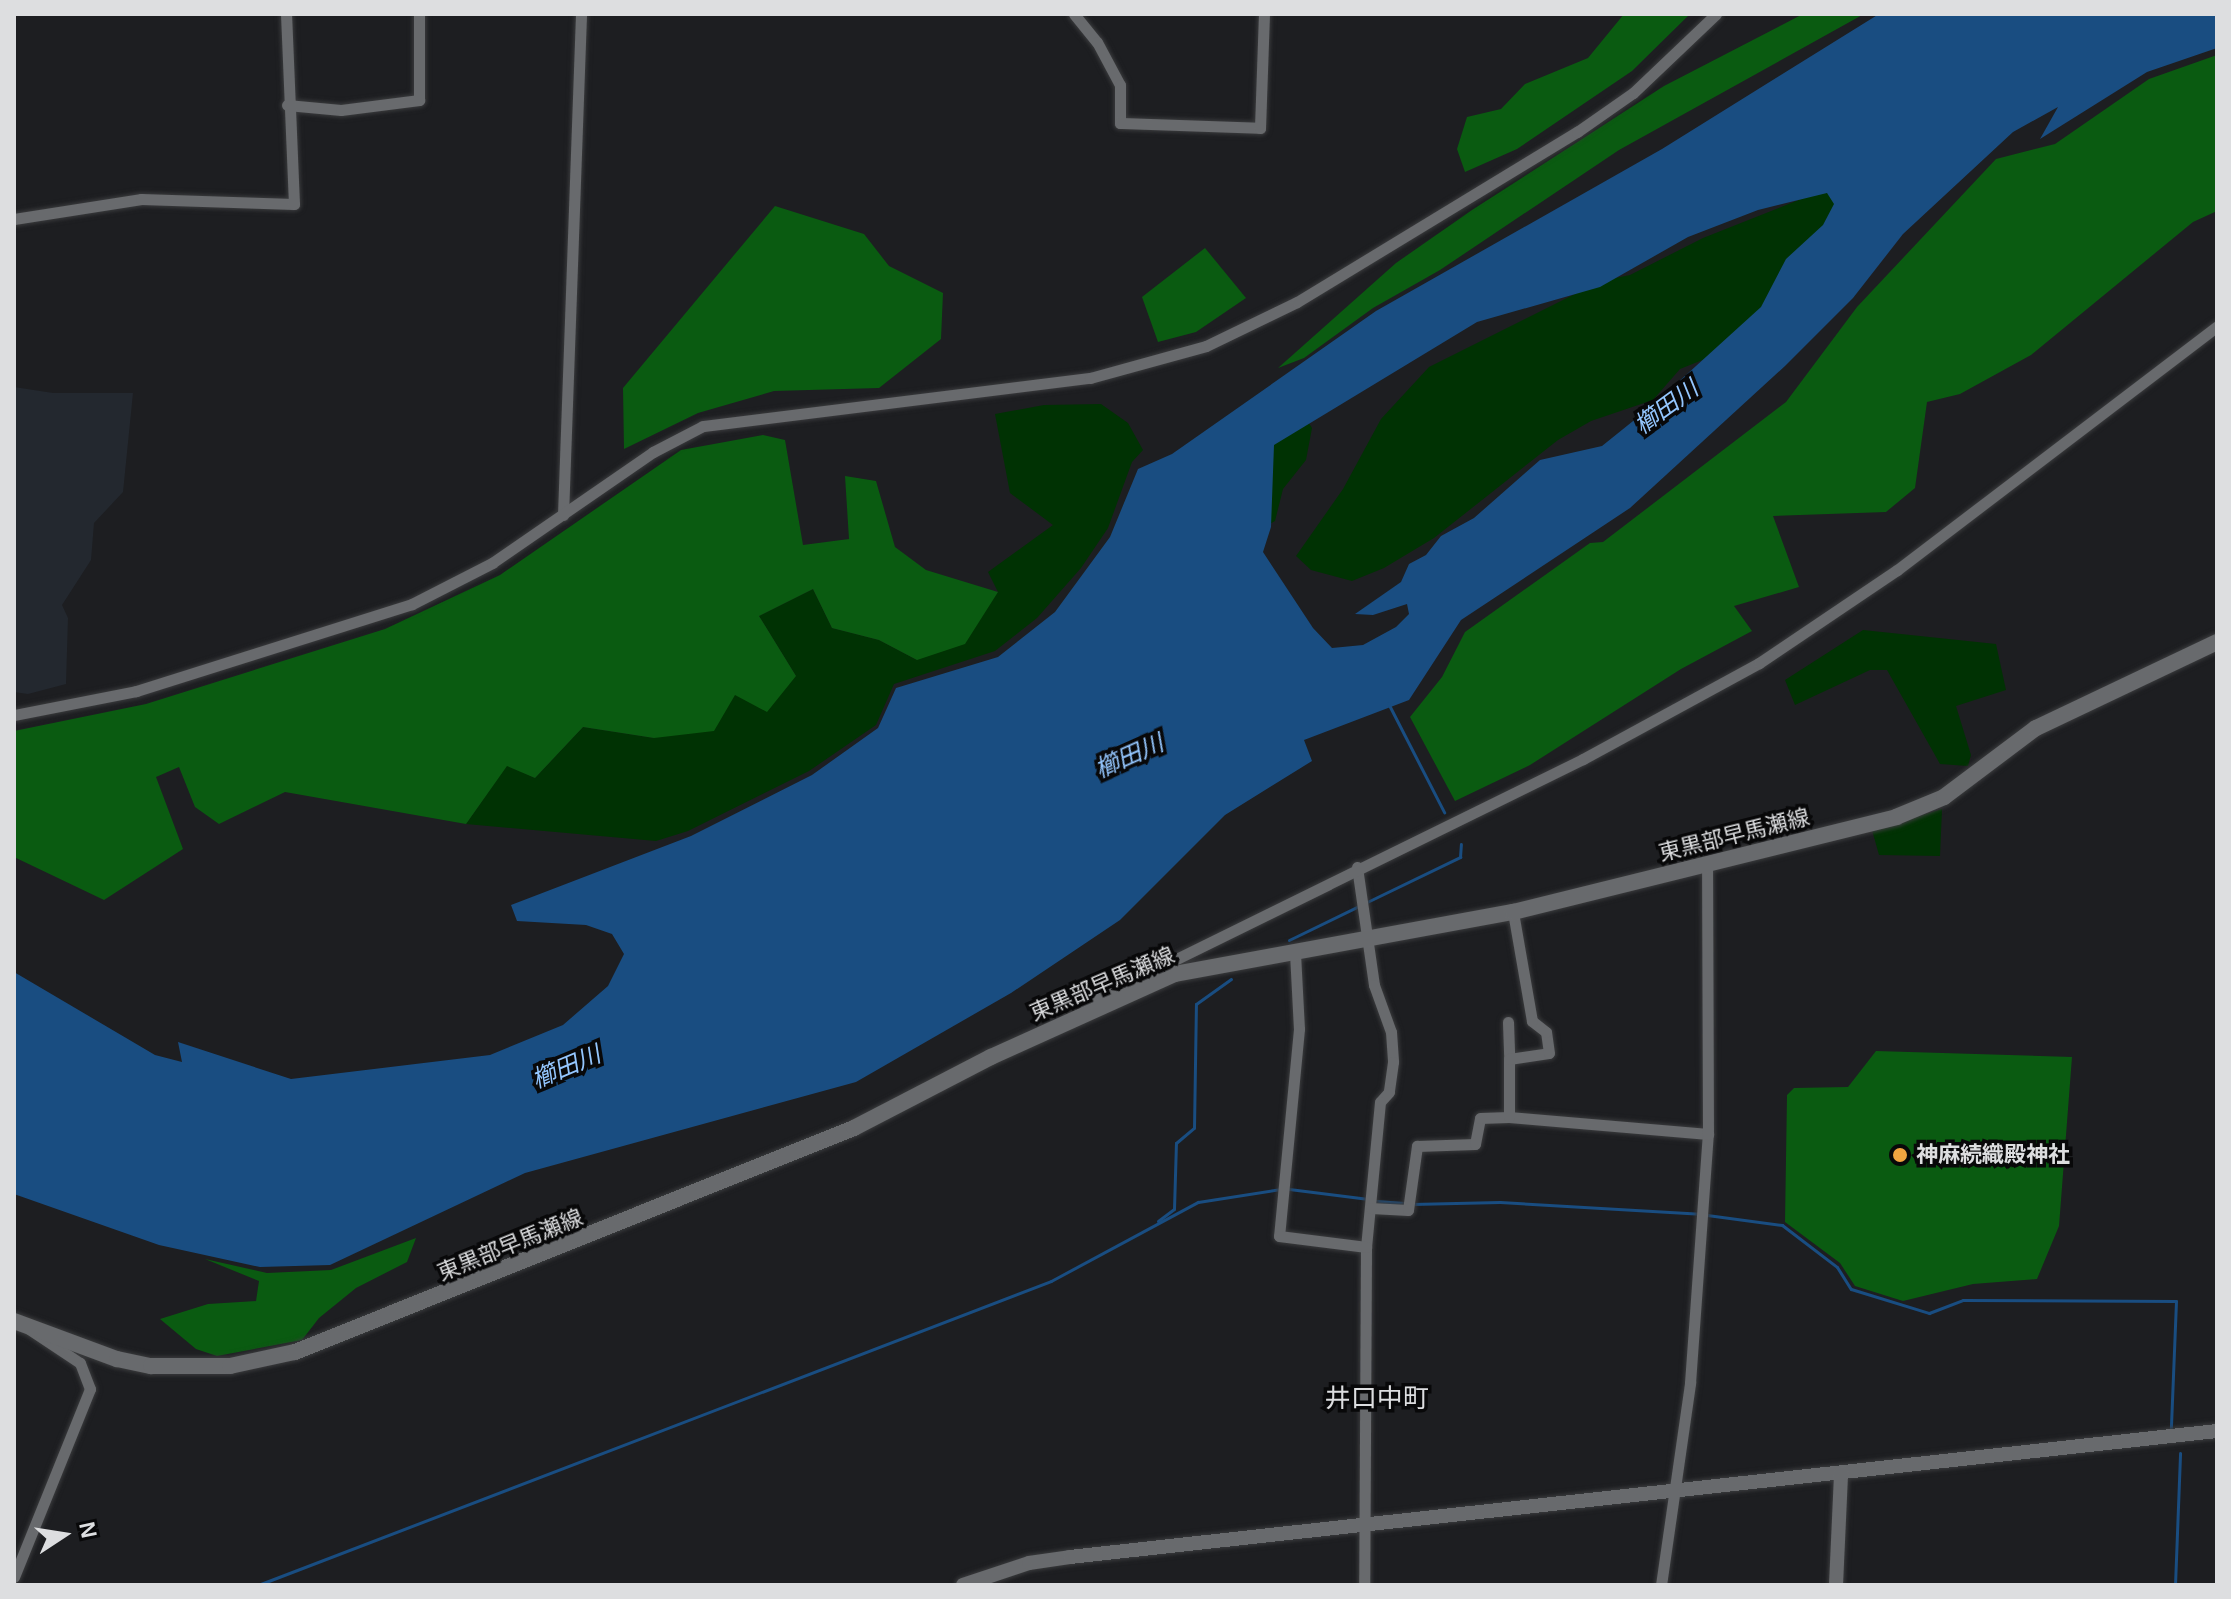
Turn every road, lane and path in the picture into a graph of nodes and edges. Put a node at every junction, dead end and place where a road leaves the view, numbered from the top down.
1 (286, 14) edge
2 (419, 14) edge
3 (581, 14) edge
4 (1074, 14) edge
5 (1264, 14) edge
6 (1716, 14) edge
7 (287, 105) junction
8 (14, 219) edge
9 (2217, 326) edge
10 (563, 515) junction
11 (2217, 642) edge
12 (14, 715) edge
13 (1707, 864) junction
14 (1357, 867) junction
15 (1513, 912) junction
16 (1367, 932) junction
17 (1295, 953) junction
18 (1084, 1013) junction
19 (1508, 1022) dead end
20 (1509, 1059) junction
21 (1509, 1117) junction
22 (1708, 1134) junction
23 (1371, 1202) junction
24 (1366, 1247) junction
25 (20, 1323) edge
26 (2217, 1431) edge
27 (1841, 1473) junction
28 (1674, 1491) junction
29 (1365, 1524) junction
30 (14, 1577) edge
31 (963, 1585) edge
32 (1364, 1585) edge
33 (1661, 1585) edge
34 (1836, 1585) edge

1 - 7 street
2 - 7 street
3 - 10 street
4 - 5 street
6 - 10 street
7 - 8 street
9 - 14 street
10 - 12 street
11 - 13 main road, 東黒部早馬瀬線
13 - 15 main road, 東黒部早馬瀬線
13 - 22 street
14 - 16 street
14 - 18 street
15 - 16 main road, 東黒部早馬瀬線
15 - 20 street
16 - 17 main road, 東黒部早馬瀬線
16 - 23 street
17 - 18 main road, 東黒部早馬瀬線
17 - 24 street
18 - 25 main road, 東黒部早馬瀬線
19 - 20 street
20 - 21 street
21 - 22 street
21 - 23 street
22 - 28 street
23 - 24 street
24 - 29 street
25 - 30 street
26 - 27 street
27 - 28 street
27 - 34 street
28 - 29 street
28 - 33 street
29 - 31 street
29 - 32 street

